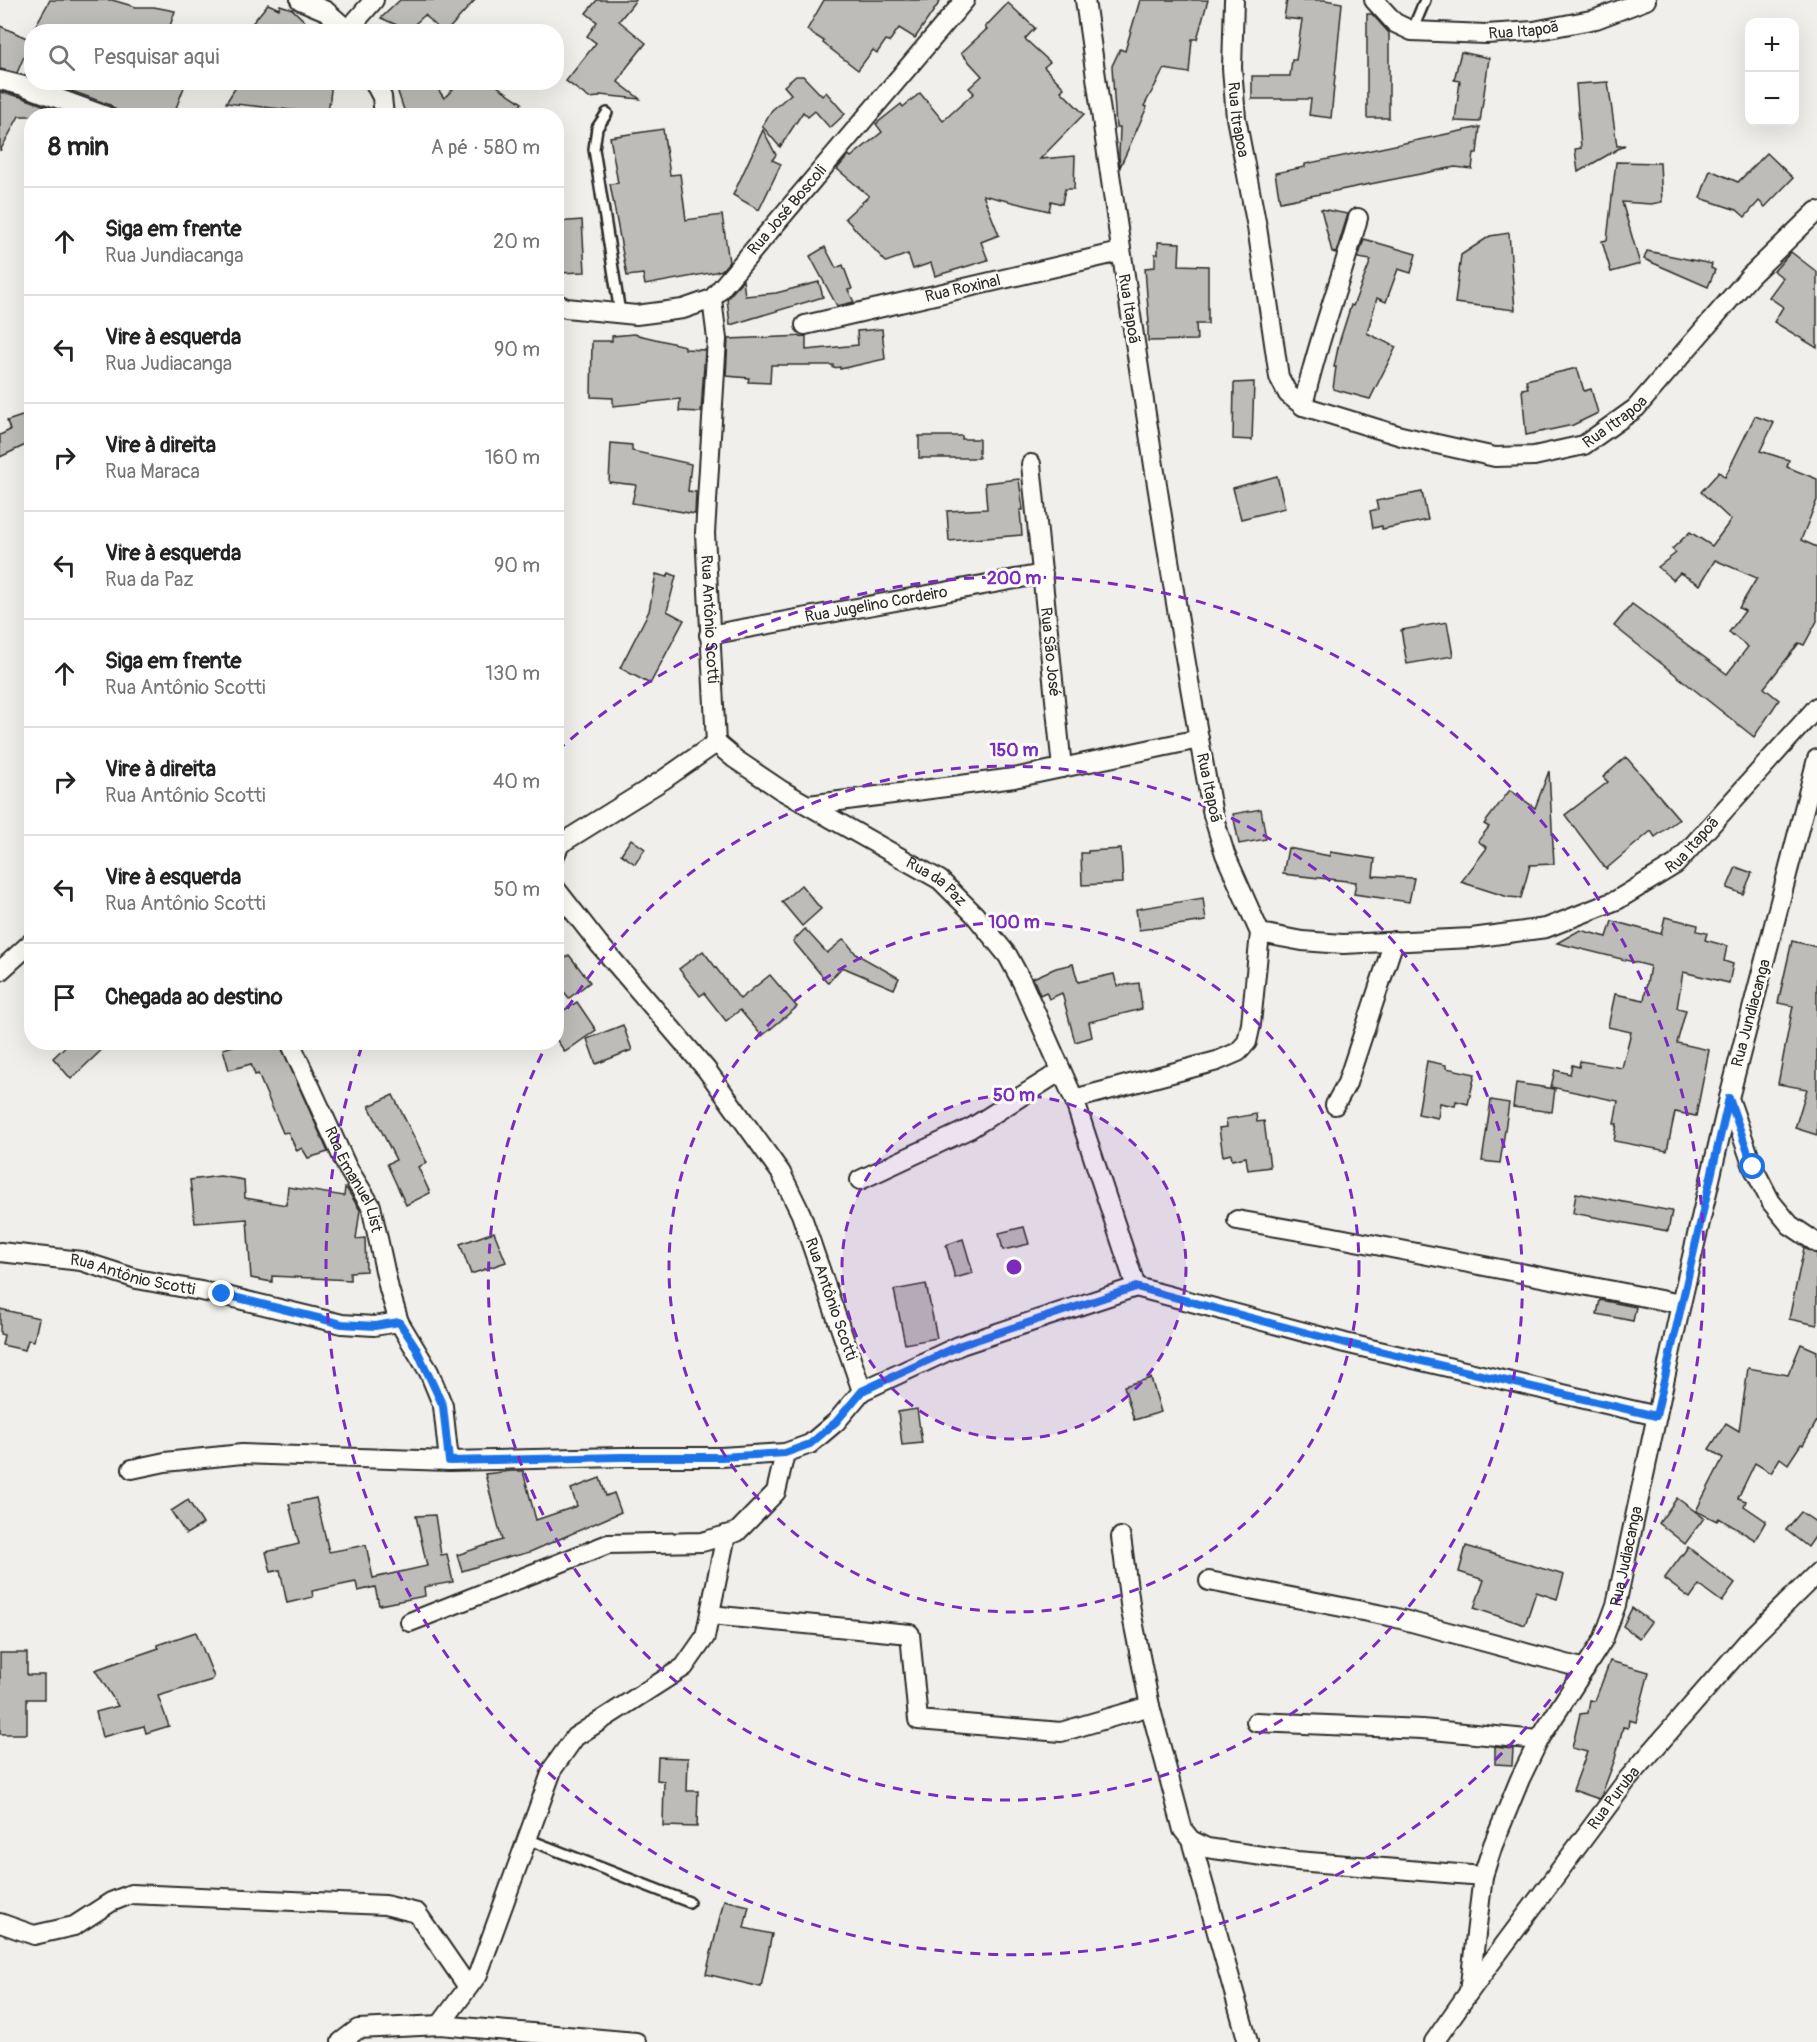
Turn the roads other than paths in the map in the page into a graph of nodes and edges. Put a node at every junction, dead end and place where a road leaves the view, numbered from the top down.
1 (300, 0) edge
2 (374, 0) edge
3 (965, 0) edge
4 (1085, 0) edge
5 (1234, 0) edge
6 (1374, 0) edge
7 (1425, 0) edge
8 (1646, 0) edge
9 (342, 24) edge
10 (355, 24) edge
11 (1412, 31) junction
12 (0, 80) edge
13 (24, 86) edge
14 (35, 90) edge
15 (378, 90) edge
16 (84, 108) edge
17 (383, 108) edge
18 (608, 114) dead end
19 (1817, 211) edge
20 (1358, 218) dead end
21 (1120, 252) junction
22 (712, 299) junction
23 (564, 307) edge
24 (620, 313) junction
25 (805, 325) dead end
26 (1303, 406) junction
27 (1031, 464) dead end
28 (1042, 574) junction
29 (709, 634) junction
30 (1817, 707) edge
31 (1199, 739) junction
32 (716, 743) junction
33 (1817, 759) edge
34 (1062, 768) junction
35 (809, 805) junction
36 (564, 842) edge
37 (564, 899) edge
38 (1260, 933) junction
39 (1394, 941) junction
40 (24, 949) edge
41 (0, 971) edge
42 (294, 1050) edge
43 (1061, 1071) junction
44 (1729, 1098) junction
45 (1074, 1100) junction
46 (1335, 1105) dead end
47 (860, 1180) dead end
48 (1237, 1221) dead end
49 (1817, 1243) edge
50 (0, 1252) edge
51 (1136, 1287) junction
52 (1681, 1304) junction
53 (399, 1322) junction
54 (862, 1391) junction
55 (1656, 1416) junction
56 (785, 1453) junction
57 (449, 1461) junction
58 (132, 1469) dead end
59 (726, 1535) junction
60 (1120, 1537) dead end
61 (1817, 1573) edge
62 (1209, 1581) dead end
63 (710, 1615) junction
64 (410, 1622) dead end
65 (1585, 1669) junction
66 (1150, 1706) junction
67 (1256, 1722) dead end
68 (1539, 1740) junction
69 (527, 1839) junction
70 (1191, 1840) junction
71 (1483, 1875) junction
72 (689, 1902) dead end
73 (0, 1923) edge
74 (468, 1987) junction
75 (1469, 1992) junction
76 (440, 2025) junction
77 (341, 2042) edge
78 (636, 2042) edge
79 (1248, 2042) edge
80 (1434, 2042) edge

1 - 9 street
2 - 10 street
3 - 22 street, Rua José Boscoli
4 - 21 street, Rua Itapoã
5 - 26 street, Rua Itrapoa
6 - 11 street
7 - 11 lane
8 - 11 street, Rua Itapoã
12 - 13 street
14 - 16 street
15 - 17 street
18 - 24 lane
19 - 26 street, Rua Itrapoa
20 - 26 street
21 - 25 street, Rua Roxinal
21 - 31 street, Rua Itapoã
22 - 24 street
22 - 29 street, Rua Antônio Scotti
23 - 24 street
27 - 28 street, Rua São José
28 - 29 street, Rua Jugelino Cordeiro
28 - 34 street, Rua São José
29 - 32 street, Rua Antônio Scotti
30 - 39 street, Rua Itapoã
31 - 34 street
31 - 38 street, Rua Itapoã
32 - 35 street, Rua da Paz
32 - 36 street
33 - 44 street, Rua Jundiacanga
34 - 35 street
35 - 43 street, Rua da Paz
37 - 54 street, Rua Antônio Scotti
38 - 39 street, Rua Itapoã
38 - 45 street
39 - 46 street
40 - 41 street
42 - 53 street, Rua Emanuel List
43 - 45 street, Rua da Paz
43 - 47 street
44 - 49 street
44 - 52 street, Rua Judiacanga
45 - 51 street, Rua da Paz
48 - 52 street
50 - 53 street, Rua Antônio Scotti
51 - 54 street
51 - 55 street
52 - 55 street, Rua Judiacanga
53 - 57 street
54 - 56 street
55 - 65 street, Rua Judiacanga
56 - 57 street
56 - 59 street
57 - 58 street
59 - 63 street
59 - 64 street
60 - 66 street
61 - 75 street, Rua Puruba
62 - 65 street
63 - 66 street
63 - 69 street
65 - 68 street, Rua Judiacanga
66 - 70 street
67 - 68 street
68 - 71 street, Rua Judiacanga
69 - 72 lane
69 - 74 street
70 - 71 street
70 - 79 street
71 - 75 street, Rua Judiacanga
73 - 74 street
74 - 76 street
75 - 80 street, Rua Puruba
76 - 77 street
76 - 78 street

